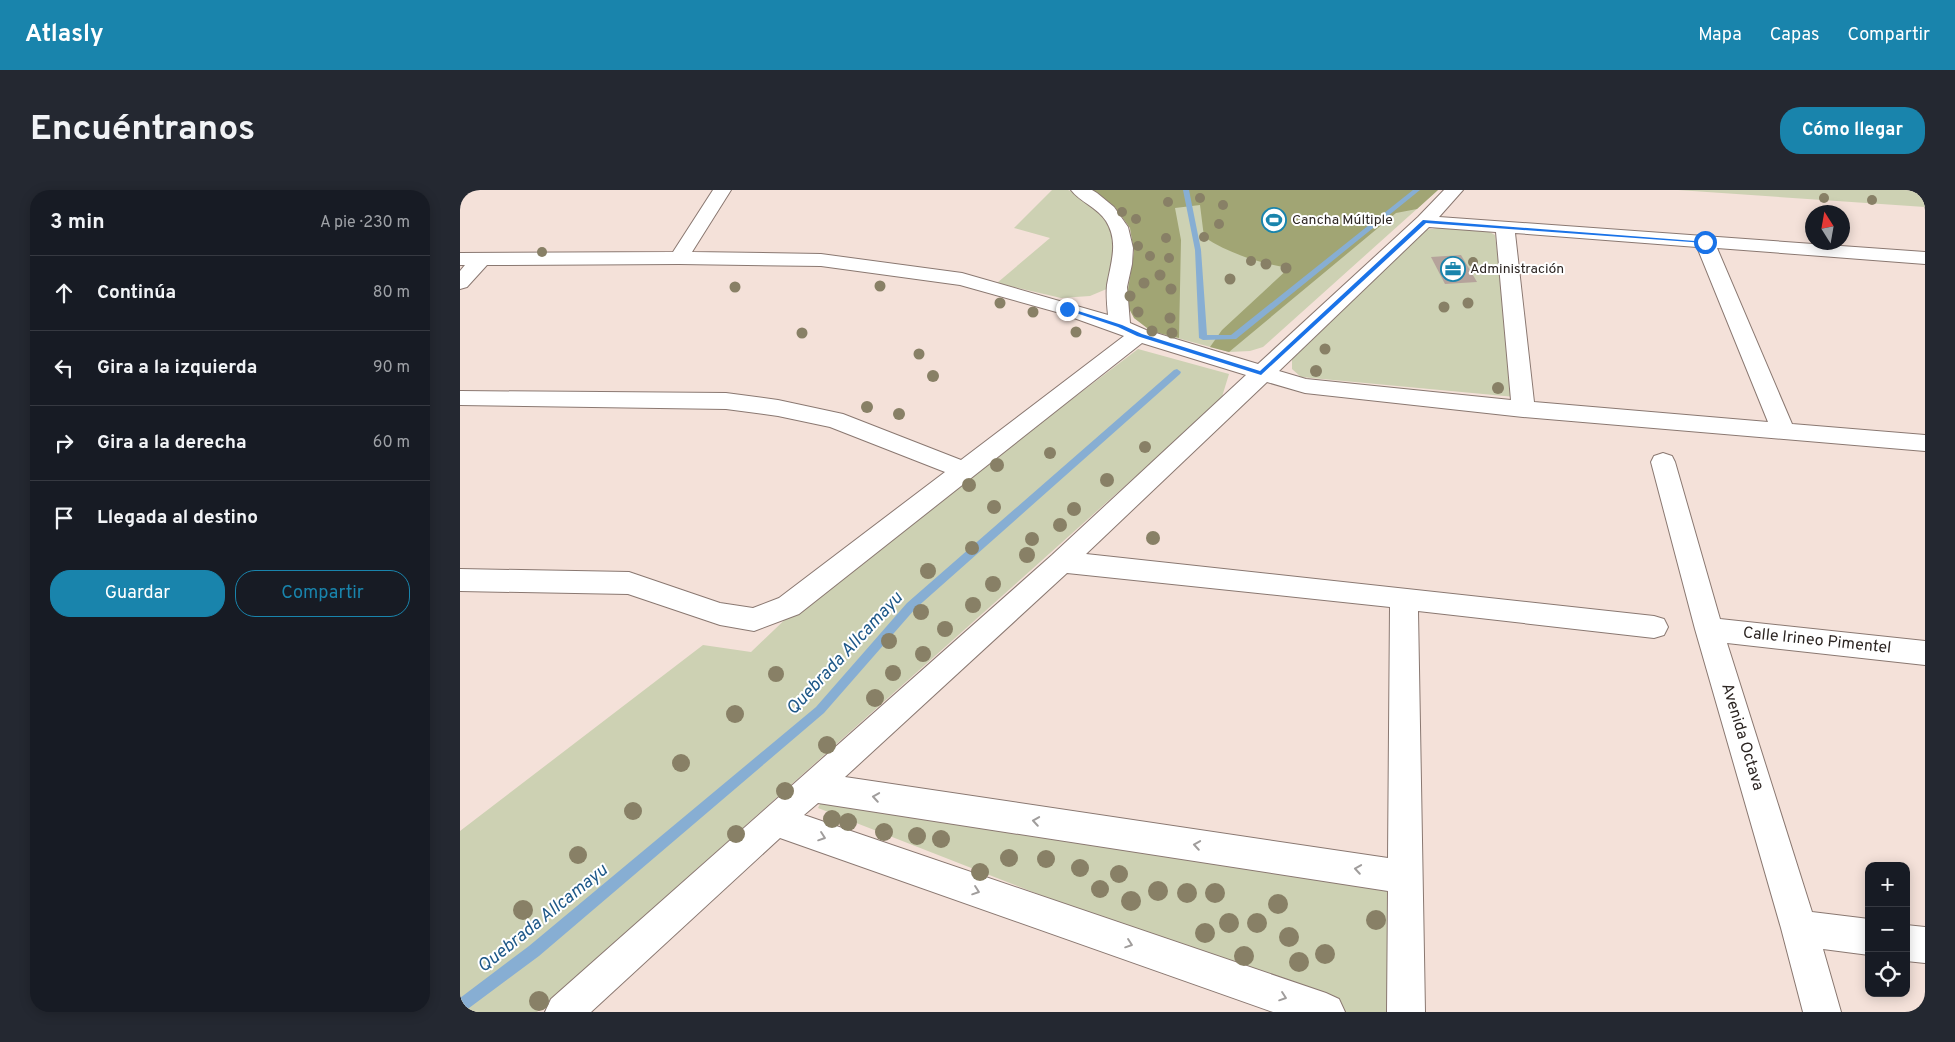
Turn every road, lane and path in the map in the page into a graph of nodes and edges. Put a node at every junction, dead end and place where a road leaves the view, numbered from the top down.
1 (722, 190) edge
2 (1080, 190) edge
3 (1454, 190) edge
4 (1425, 221) junction
5 (1504, 227) junction
6 (1705, 242) junction
7 (460, 258) edge
8 (482, 258) junction
9 (679, 258) junction
10 (1925, 258) edge
11 (460, 283) edge
12 (1117, 288) junction
13 (1055, 306) junction
14 (1130, 330) junction
15 (1261, 373) junction
16 (460, 398) edge
17 (1523, 409) junction
18 (1784, 432) junction
19 (1925, 443) edge
20 (1663, 462) dead end
21 (965, 471) junction
22 (1061, 562) junction
23 (460, 580) edge
24 (1404, 598) junction
25 (1654, 627) dead end
26 (1709, 629) junction
27 (1925, 653) edge
28 (812, 787) junction
29 (776, 821) junction
30 (1406, 876) junction
31 (1799, 928) junction
32 (1865, 936) edge
33 (1910, 943) edge
34 (1925, 945) edge
35 (564, 1012) edge
36 (1326, 1012) edge
37 (1406, 1012) edge
38 (1822, 1012) edge

1 - 9 street
2 - 12 street
3 - 4 street
4 - 5 street
4 - 15 street
5 - 6 street
5 - 17 street
6 - 10 street
6 - 18 street
7 - 8 street
8 - 9 street
8 - 11 street
9 - 13 street
12 - 13 street
12 - 14 street
13 - 14 street
14 - 15 street
14 - 21 street
15 - 17 street
15 - 22 street
16 - 21 street
17 - 18 street
18 - 19 street
20 - 26 street, Avenida Octava
21 - 23 street
22 - 24 street
22 - 28 street
24 - 25 street
24 - 30 street
26 - 27 street, Calle Irineo Pimentel
26 - 31 street, Avenida Octava
28 - 29 street
30 -> 28 street
29 - 35 street
29 -> 36 street
30 - 37 street
31 - 32 street
31 - 38 street, Avenida Octava
33 - 34 street

